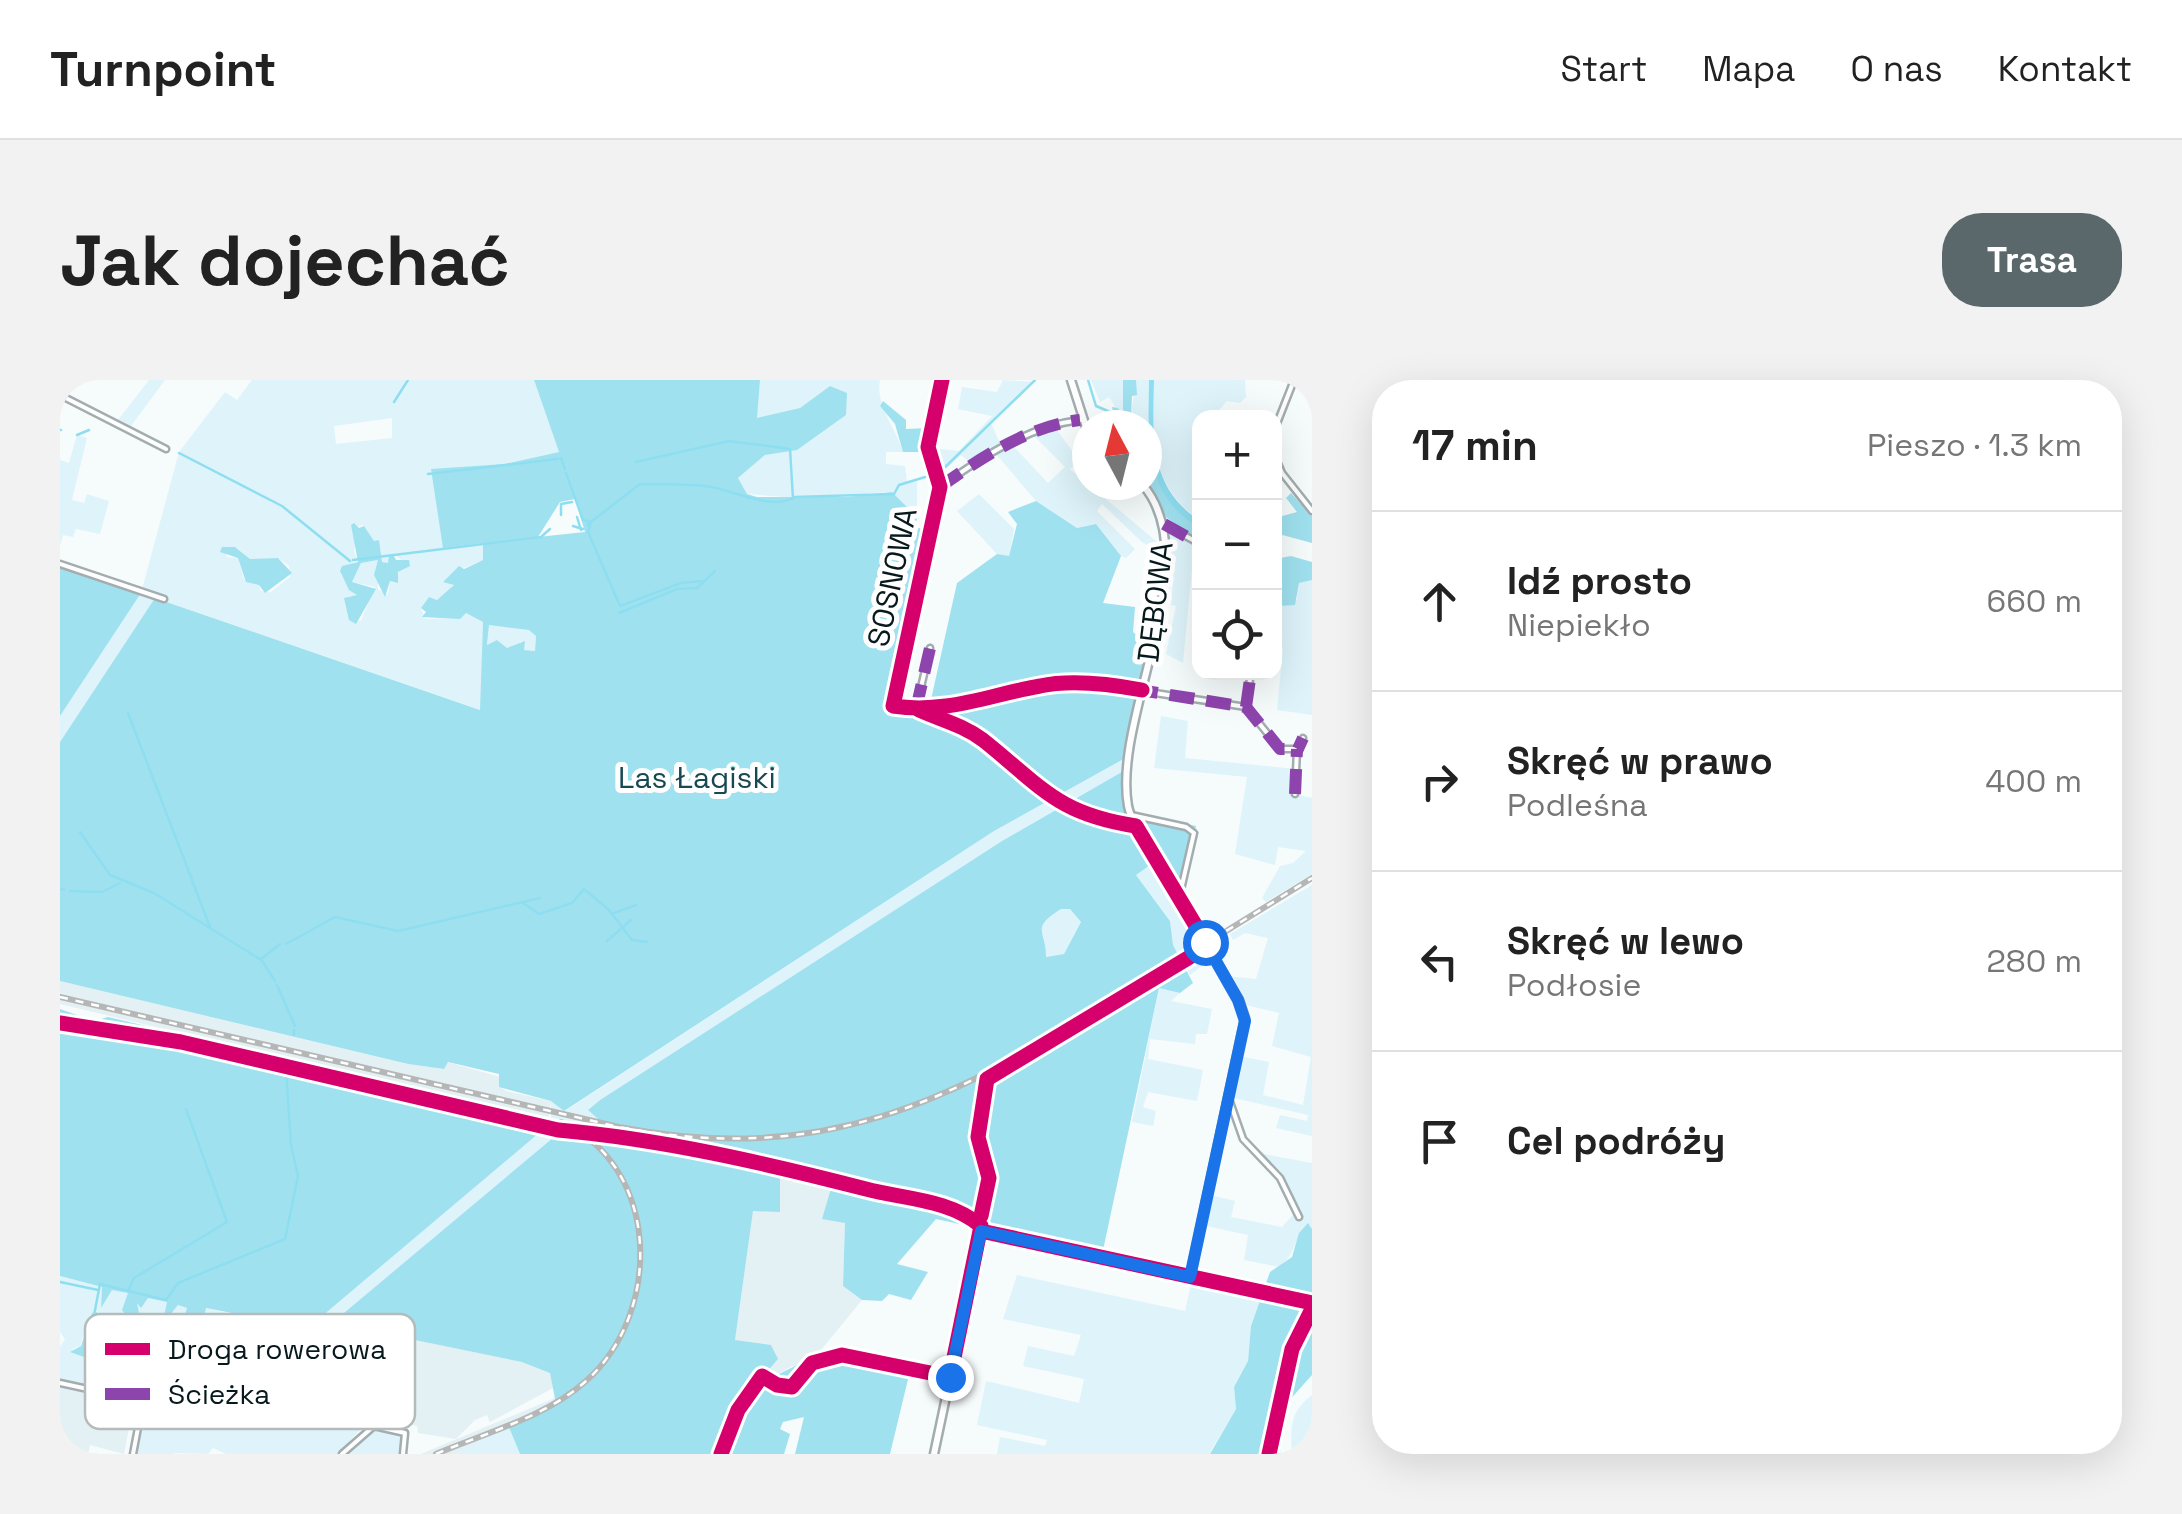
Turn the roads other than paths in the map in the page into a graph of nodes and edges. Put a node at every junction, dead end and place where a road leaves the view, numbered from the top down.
1 (942, 380) edge
2 (1071, 380) edge
3 (1294, 380) edge
4 (60, 395) edge
5 (1078, 410) edge
6 (1282, 410) edge
7 (1072, 421) edge
8 (166, 449) dead end
9 (1282, 474) edge
10 (940, 487) junction
11 (1151, 500) edge
12 (1312, 511) edge
13 (1164, 524) junction
14 (1192, 540) edge
15 (60, 564) edge
16 (164, 600) dead end
17 (930, 648) dead end
18 (1250, 680) edge
19 (1142, 690) junction
20 (1246, 707) junction
21 (1303, 738) dead end
22 (1297, 750) junction
23 (1295, 794) dead end
24 (1130, 815) junction
25 (1179, 899) junction
26 (1228, 1098) junction
27 (1299, 1216) dead end
28 (1190, 1277) junction
29 (1262, 1289) dead end
30 (60, 1383) edge
31 (85, 1388) edge
32 (138, 1429) edge
33 (366, 1429) edge
34 (388, 1429) edge
35 (133, 1454) edge
36 (342, 1454) edge
37 (403, 1454) edge
38 (934, 1454) edge

1 - 10 street, SOSNOWA
2 - 5 street
3 - 6 street
4 - 8 street
7 - 10 street
9 - 12 street
10 - 17 street, SOSNOWA
11 - 13 street, DĘBOWA
13 - 14 street
13 - 19 street, DĘBOWA
15 - 16 street
18 - 20 street
19 - 20 street
19 - 24 street, DĘBOWA
20 - 22 street
21 - 22 street
22 - 23 street
24 - 25 street
24 - 25 street
25 - 26 street
26 - 27 street
26 - 28 street
28 - 29 street
28 - 38 street
30 - 31 street
32 - 35 street
33 - 36 street
34 - 37 street

